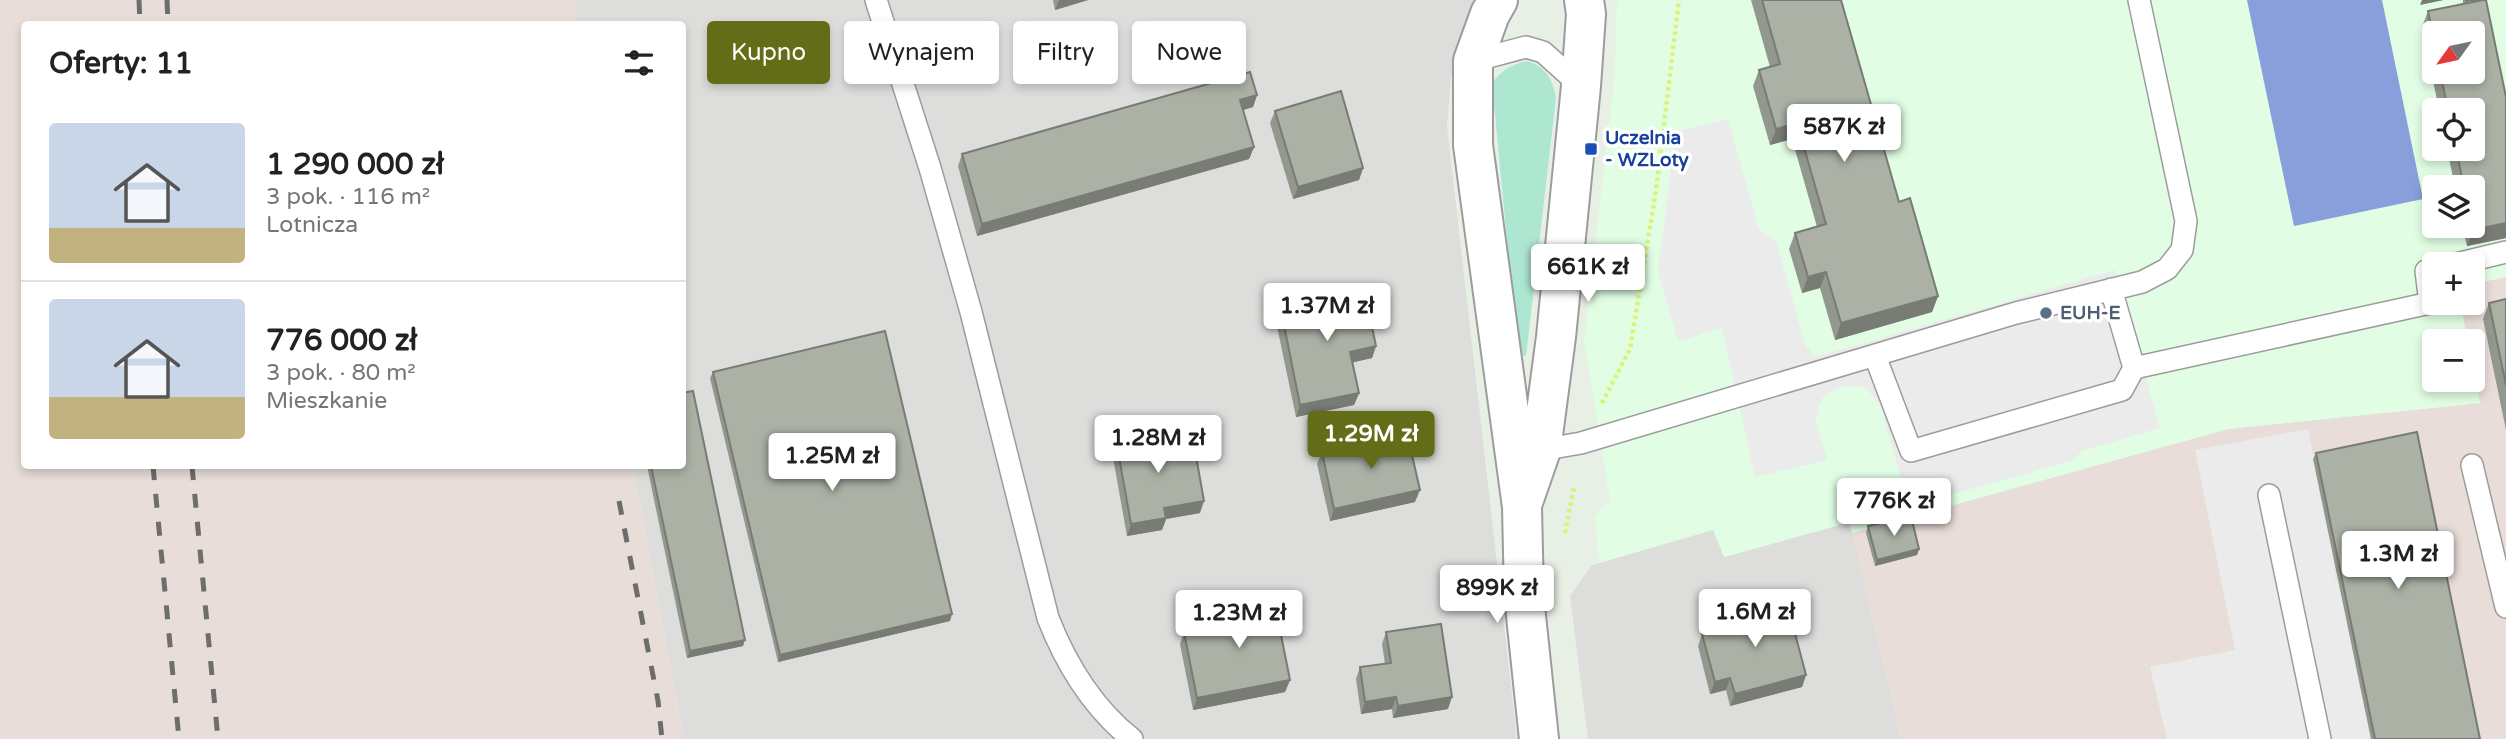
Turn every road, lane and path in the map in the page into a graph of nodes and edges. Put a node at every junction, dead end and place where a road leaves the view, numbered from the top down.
1 (876, 0) edge
2 (1498, 0) edge
3 (1584, 0) edge
4 (1679, 0) edge
5 (2139, 0) edge
6 (1473, 61) junction
7 (1581, 86) junction
8 (2506, 253) edge
9 (2485, 258) edge
10 (2111, 289) junction
11 (2422, 305) edge
12 (1875, 356) junction
13 (2134, 368) junction
14 (1581, 443) junction
15 (1541, 450) junction
16 (2472, 465) dead end
17 (2269, 495) dead end
18 (1522, 507) junction
19 (1565, 536) dead end
20 (2506, 607) edge
21 (1132, 739) edge
22 (1539, 739) edge
23 (2320, 739) edge

1 - 21 lane
2 - 6 street
3 - 7 street
4 - 14 path
5 - 10 lane
6 - 7 lane
6 - 18 street
7 - 15 street
8 - 9 lane
10 - 12 lane
10 - 13 lane
11 - 13 lane
12 - 13 lane
12 - 14 lane
14 - 15 lane
14 - 19 path
15 - 18 street
16 - 20 lane
17 - 23 lane
18 - 22 street

